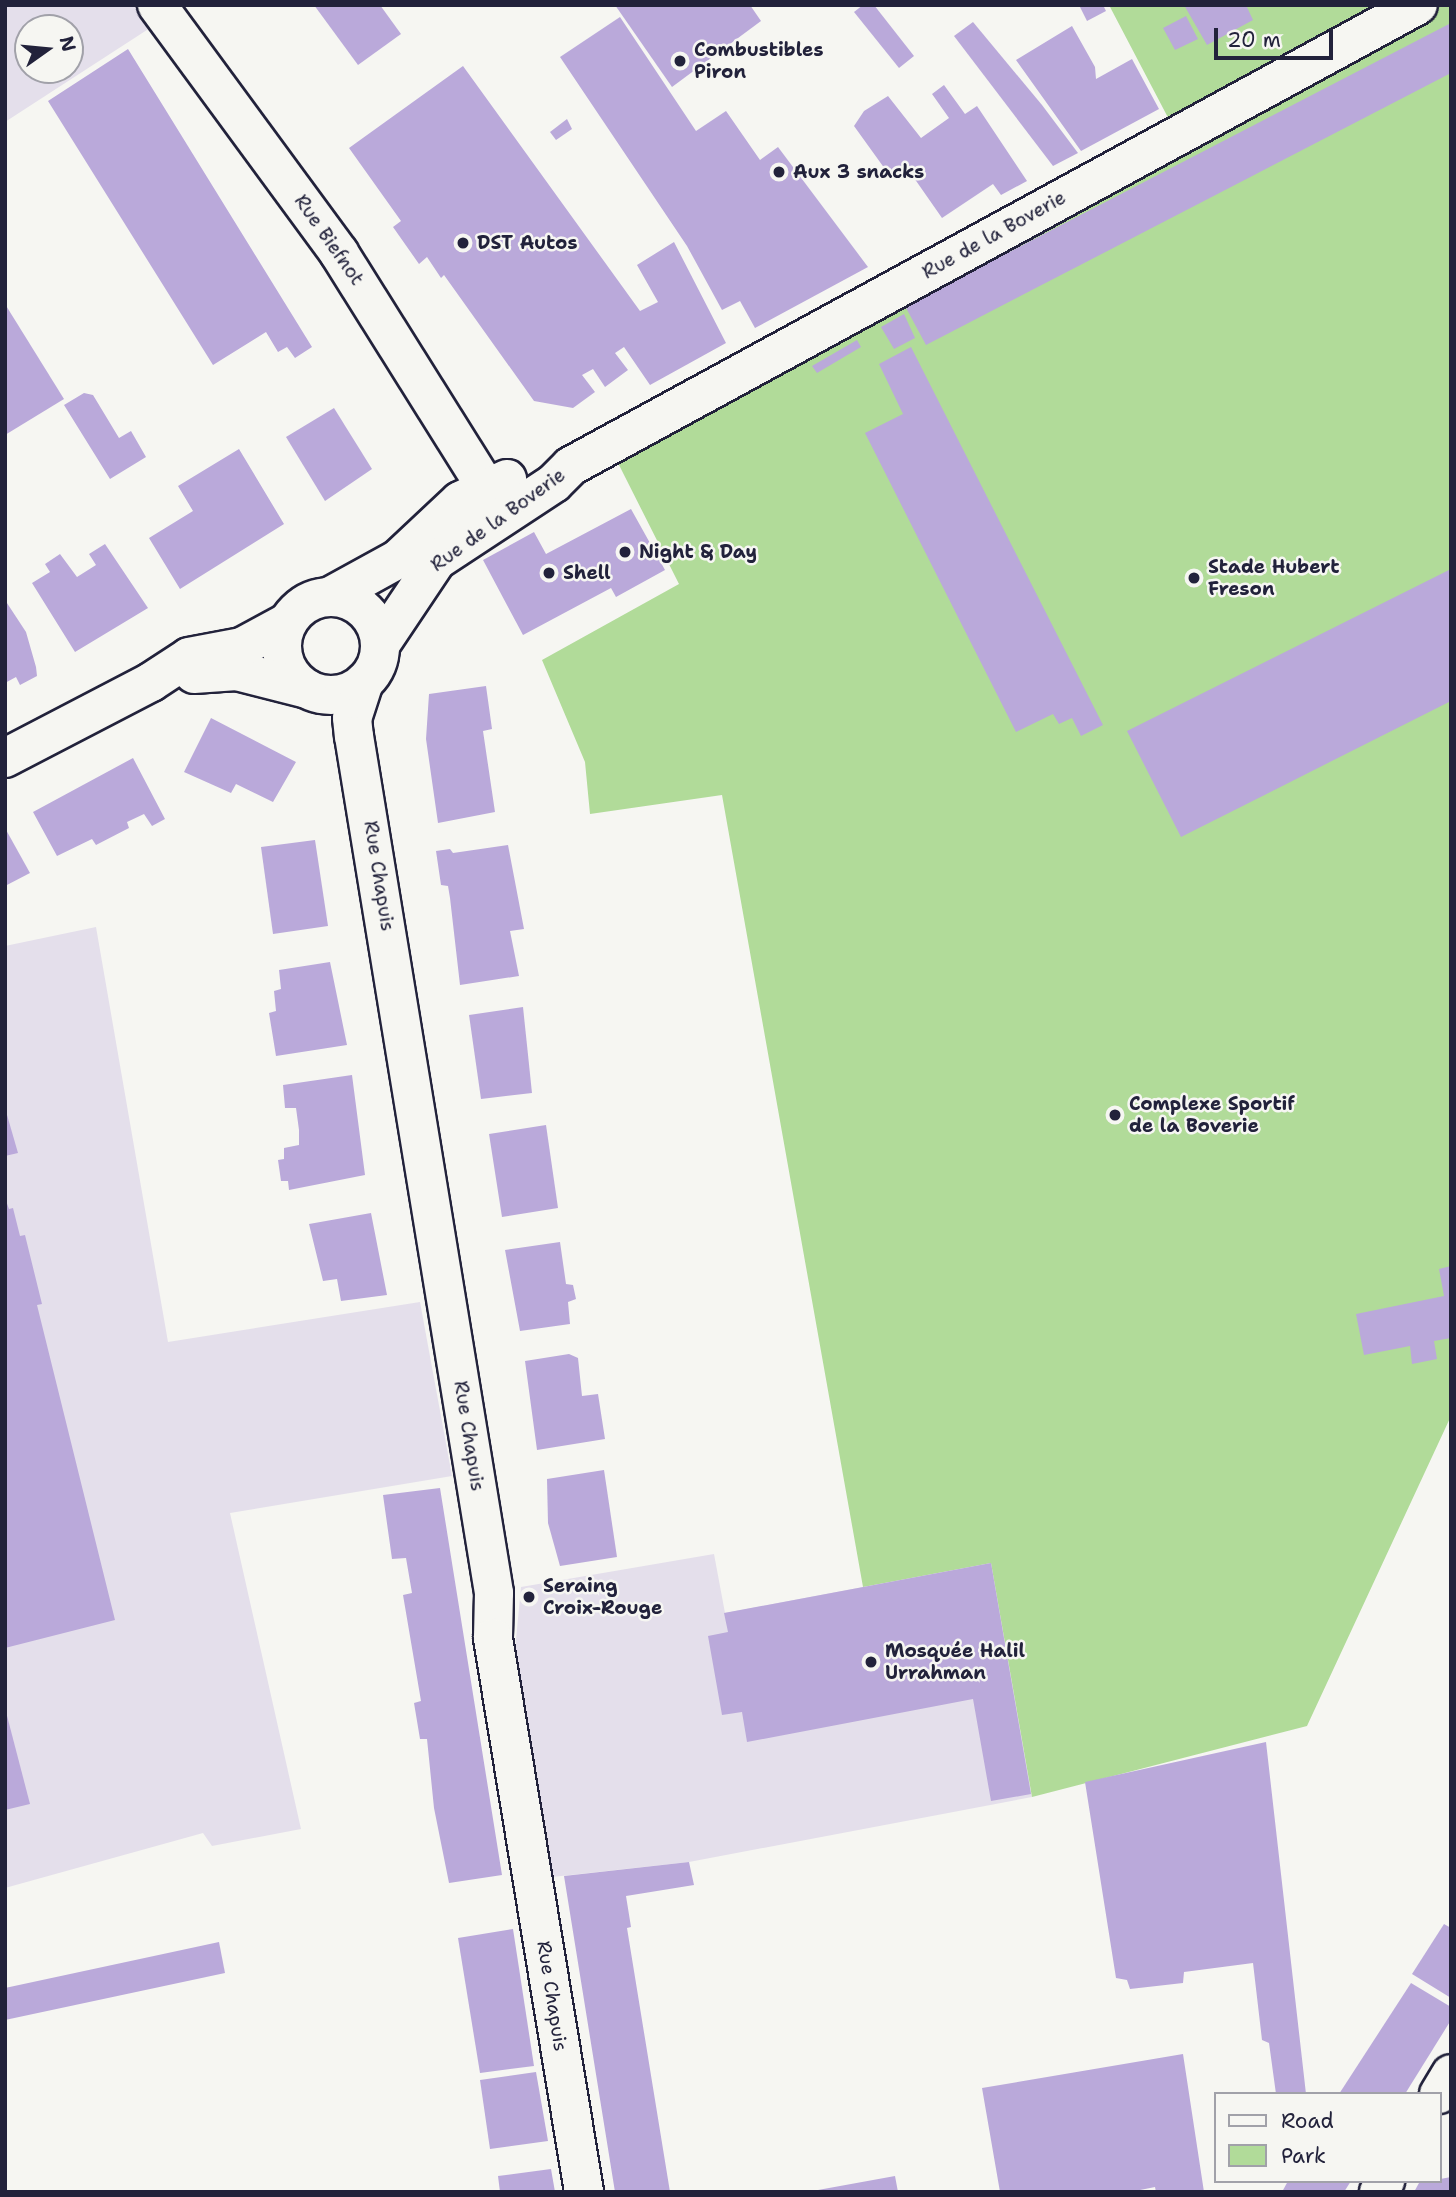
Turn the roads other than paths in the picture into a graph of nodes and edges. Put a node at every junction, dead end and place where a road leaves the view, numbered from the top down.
1 (157, 5) edge
2 (1418, 5) edge
3 (571, 466) junction
4 (485, 486) junction
5 (437, 560) junction
6 (331, 596) junction
7 (288, 622) junction
8 (380, 645) junction
9 (151, 682) junction
10 (364, 682) junction
11 (307, 689) junction
12 (5, 758) edge
13 (1451, 2074) edge
14 (1440, 2092) edge
15 (584, 2192) edge

1 - 4 street, Rue Biefnot
2 - 3 street, Rue de la Boverie
3 - 4 street, Rue de la Boverie
3 - 5 street, Rue de la Boverie
4 - 5 street
4 - 6 street, Rue de la Boverie
5 - 8 street, Rue de la Boverie
6 - 7 street
6 - 8 street
7 - 9 street
7 - 11 street
8 - 10 street
9 - 11 street
9 - 12 street
10 - 11 street
10 - 15 street, Rue Chapuis
13 - 14 street

